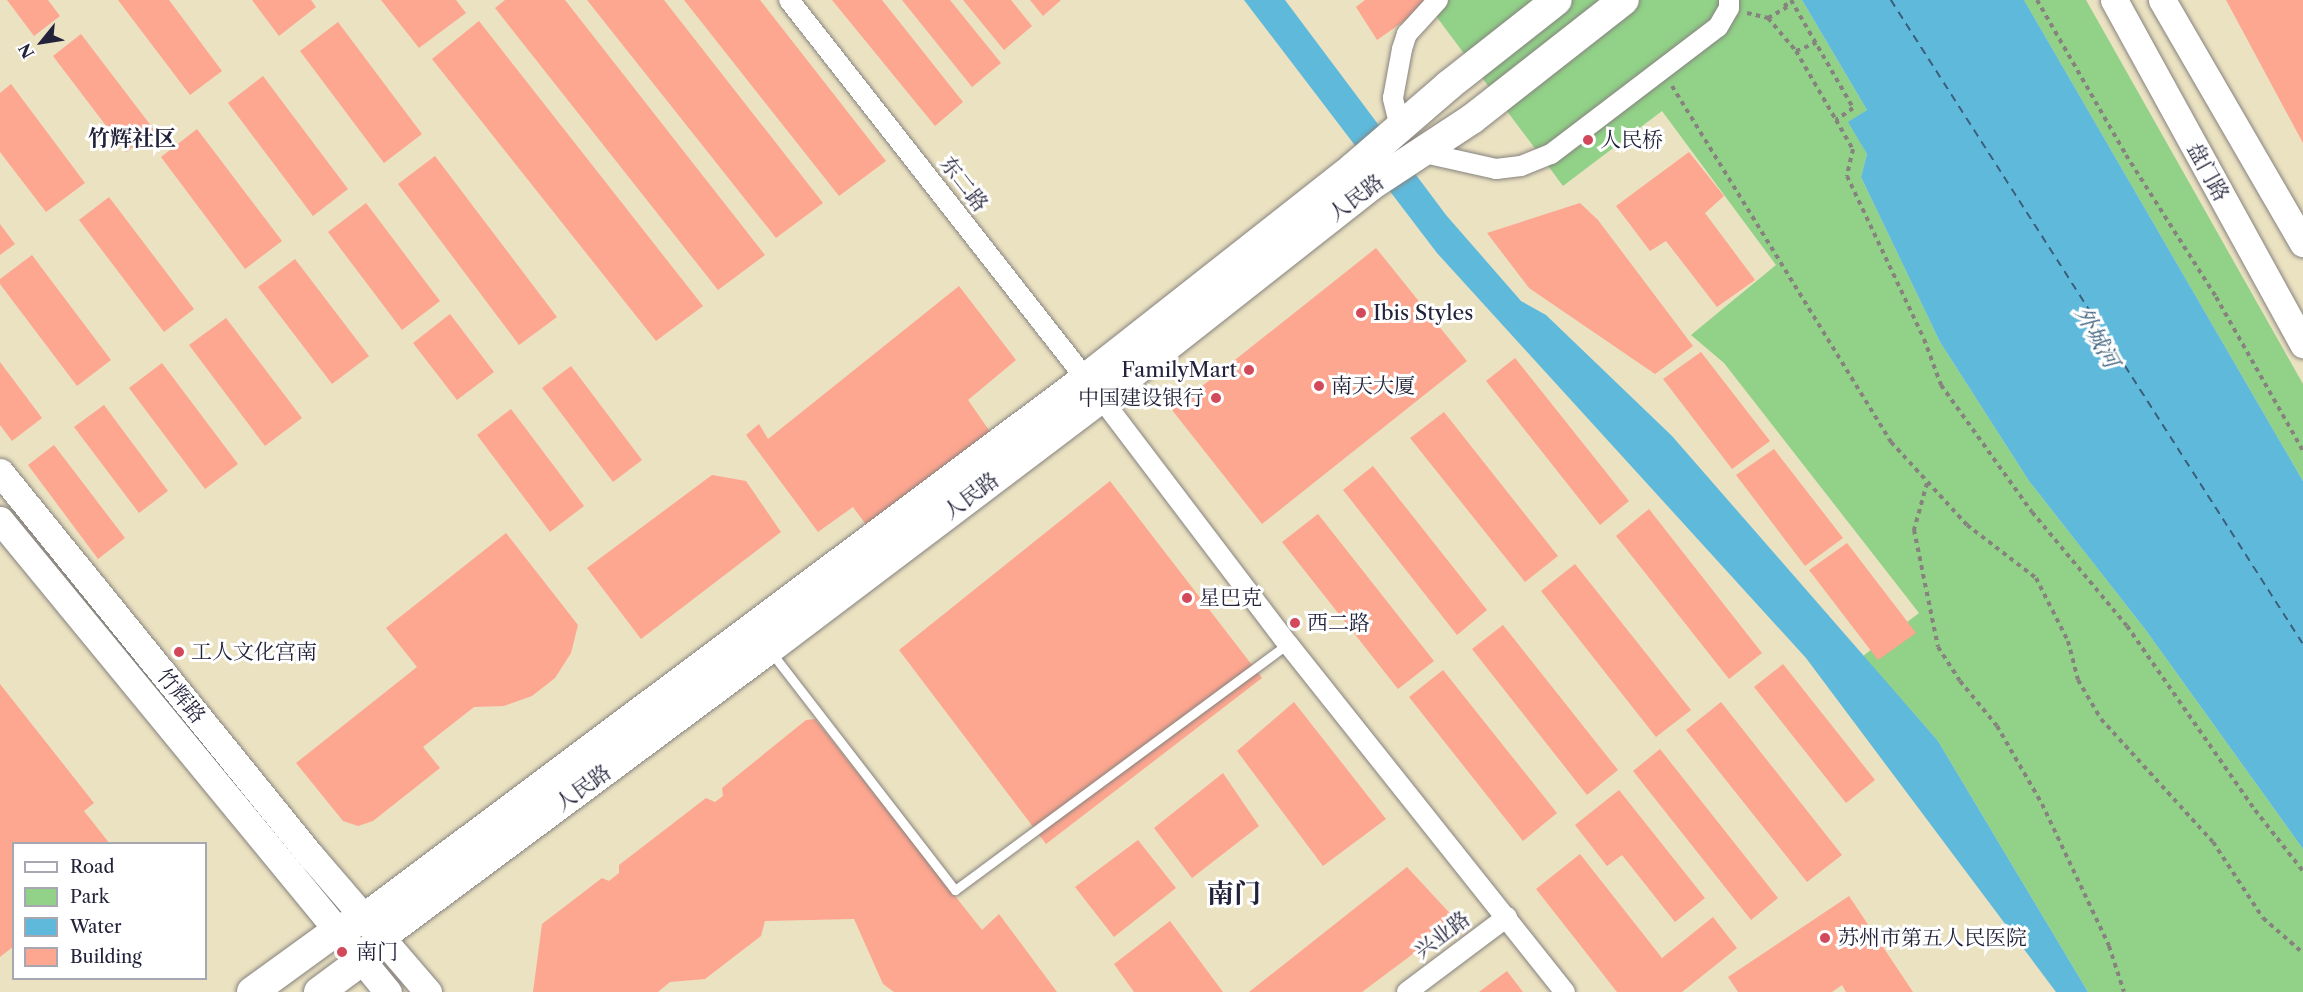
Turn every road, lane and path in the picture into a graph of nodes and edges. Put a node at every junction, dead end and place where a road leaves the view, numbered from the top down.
1 (789, 0) edge
2 (1438, 0) edge
3 (1557, 0) edge
4 (1624, 0) edge
5 (1783, 0) edge
6 (1791, 0) edge
7 (2037, 0) edge
8 (2114, 0) edge
9 (2162, 0) edge
10 (1729, 4) edge
11 (1768, 18) junction
12 (1816, 43) junction
13 (1796, 51) junction
14 (1662, 70) junction
15 (1836, 120) junction
16 (1401, 127) junction
17 (1420, 152) junction
18 (1362, 177) junction
19 (2303, 243) edge
20 (2303, 344) edge
21 (1093, 388) junction
22 (2303, 451) edge
23 (0, 472) edge
24 (1928, 482) junction
25 (0, 520) edge
26 (1288, 644) junction
27 (770, 650) junction
28 (2303, 871) edge
29 (1507, 917) junction
30 (373, 927) junction
31 (336, 931) junction
32 (2303, 953) edge
33 (361, 961) junction
34 (252, 992) edge
35 (319, 992) edge
36 (388, 992) edge
37 (428, 992) edge
38 (1407, 992) edge
39 (1565, 992) edge
40 (2124, 992) edge

1 - 21 street, 东二路
2 - 16 street
3 - 16 main road, 人民路
4 - 17 main road, 人民路
5 - 11 path
6 - 12 path
7 - 22 path
8 - 20 main road, 盘门路
9 - 19 main road
10 - 11 path
10 - 14 street
11 - 13 path
12 - 13 path
12 - 15 path
13 - 15 path
14 - 17 street
14 - 24 path
15 - 28 path
16 - 18 main road, 人民路
17 - 18 main road, 人民路
18 - 21 main road, 人民路
21 - 26 street
21 - 27 main road, 人民路
21 - 30 main road, 人民路
23 - 30 main road, 竹辉路
24 - 32 path
24 - 40 path
25 - 31 main road, 竹辉路
26 - 27 lane
26 - 29 street
27 - 30 main road, 人民路
29 - 38 street, 兴业路
29 - 39 street
30 - 31 main road, 人民路
30 - 33 main road, 人民路
30 - 37 main road, 竹辉路
31 - 33 main road, 竹辉路
31 - 34 main road, 人民路
33 - 35 main road, 人民路
33 - 36 main road, 竹辉路

